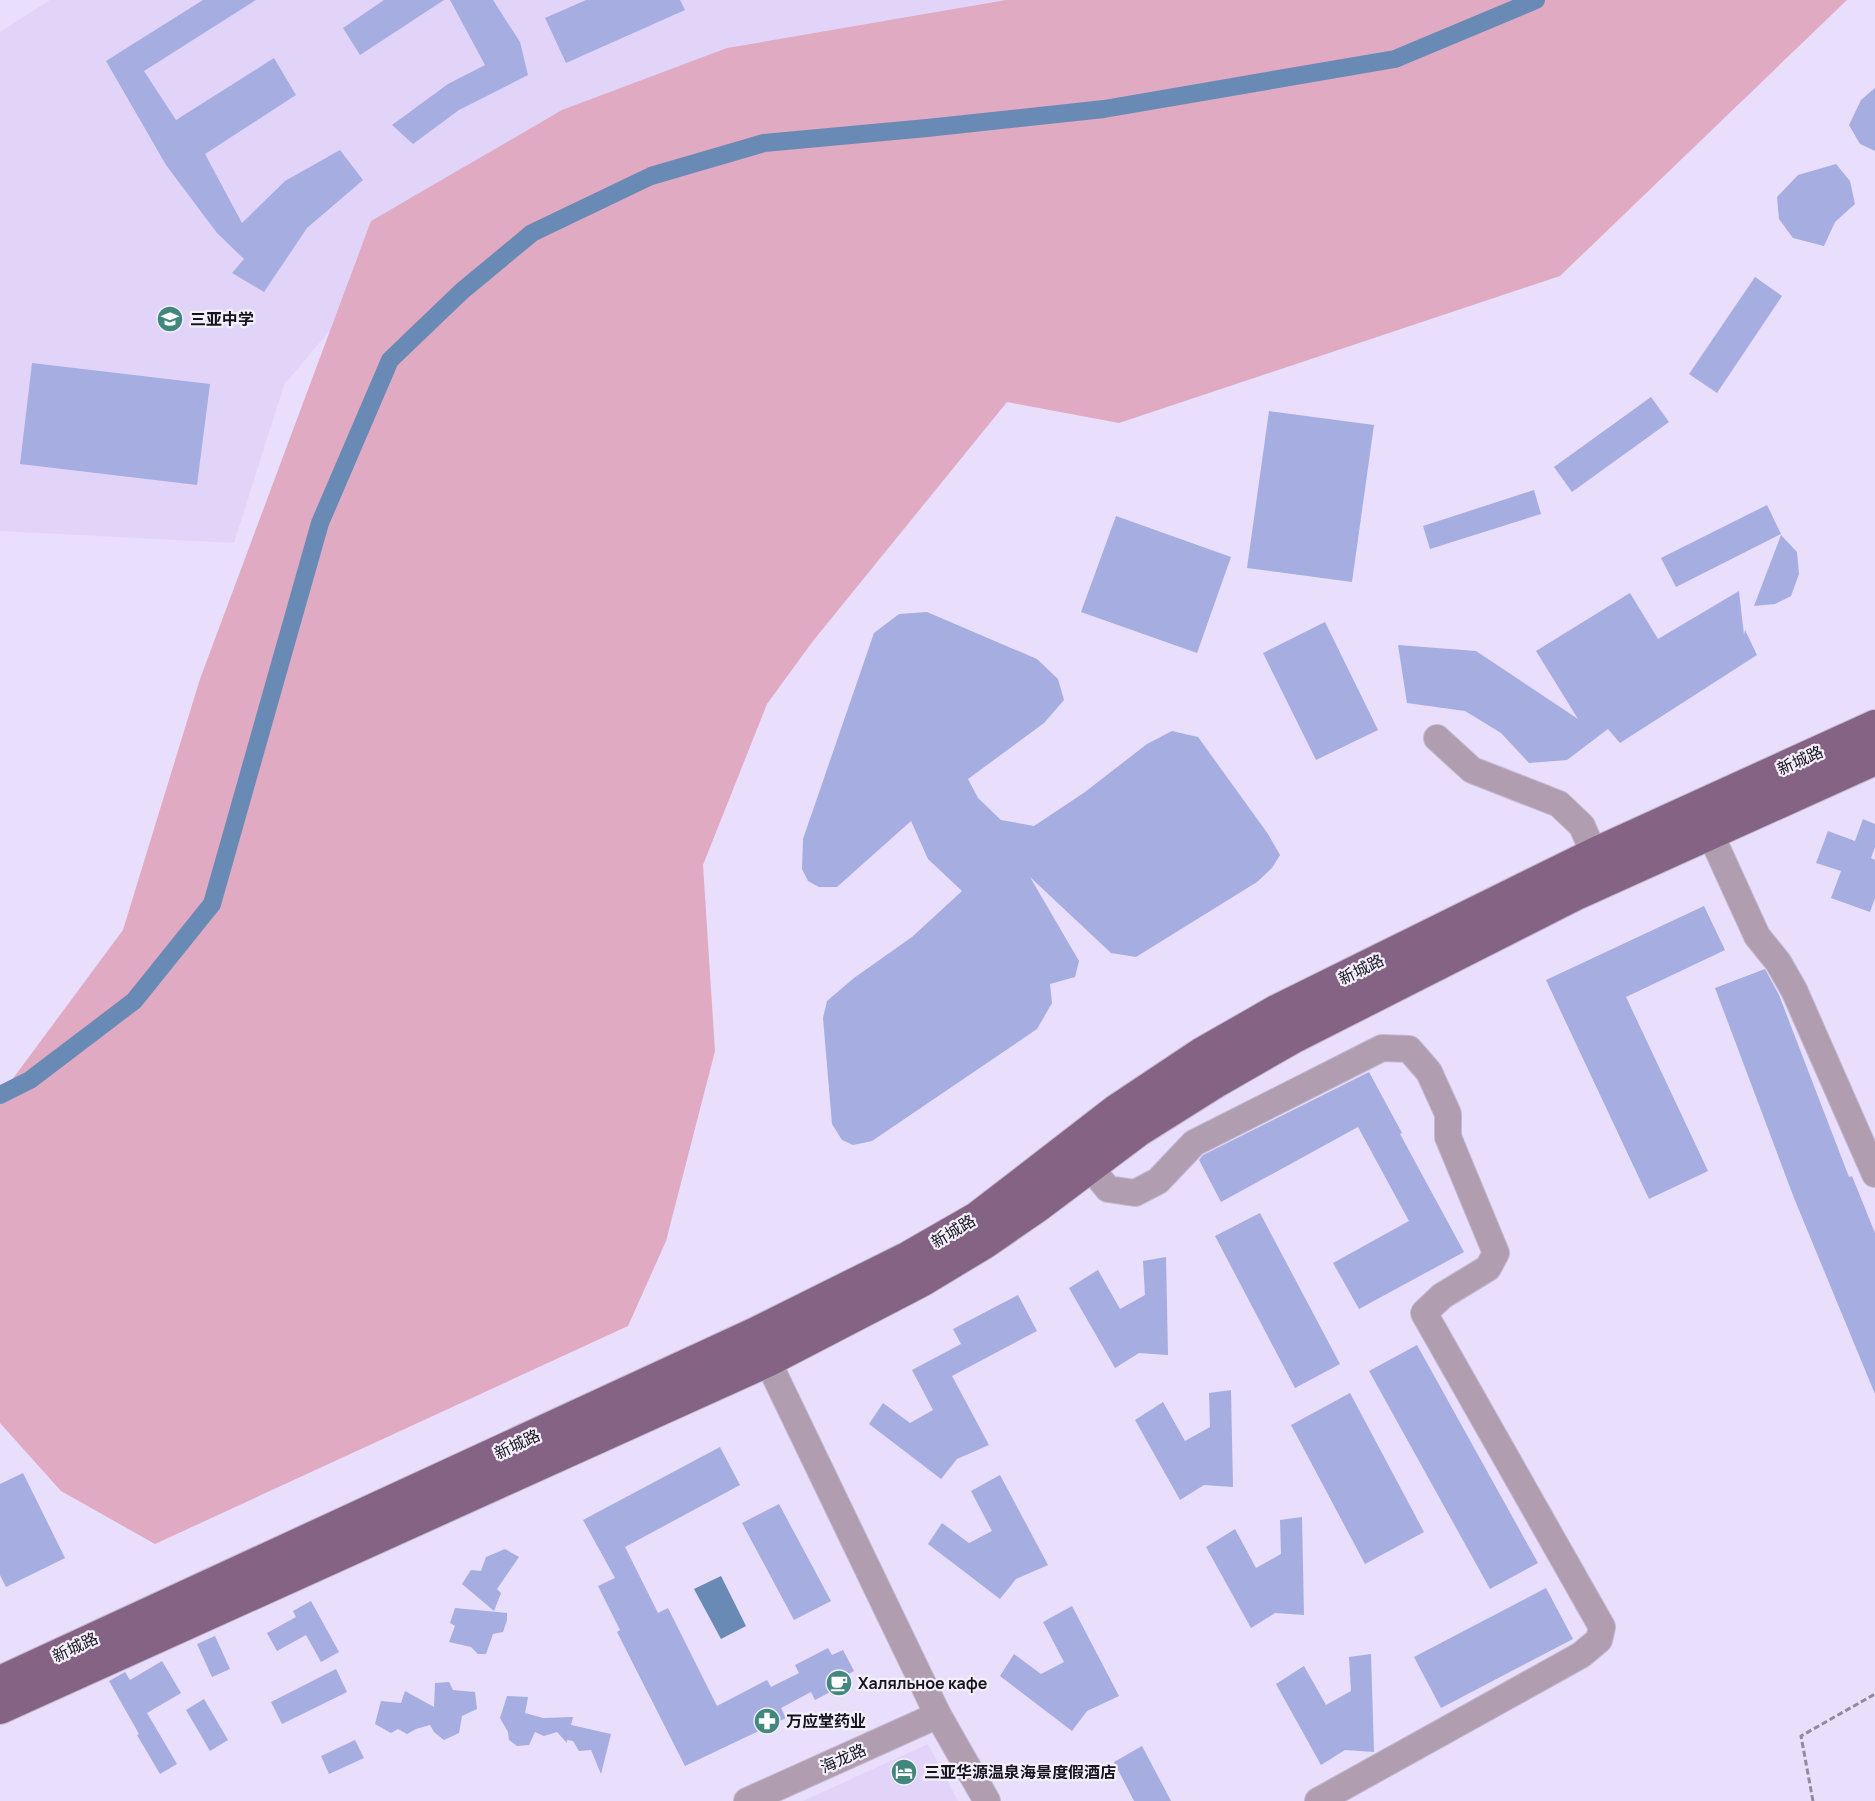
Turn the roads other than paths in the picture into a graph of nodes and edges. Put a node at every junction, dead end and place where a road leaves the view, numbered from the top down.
1 (1875, 726) edge
2 (1437, 738) dead end
3 (1875, 759) edge
4 (1710, 833) junction
5 (1594, 854) junction
6 (1090, 1167) junction
7 (1875, 1174) edge
8 (761, 1348) junction
9 (0, 1682) edge
10 (0, 1708) edge
11 (938, 1715) junction
12 (747, 1801) edge
13 (987, 1801) edge
14 (1318, 1801) edge

1 - 5 main road, 新城路
2 - 5 street
3 - 4 main road, 新城路
4 - 6 main road, 新城路
4 - 7 street
5 - 8 main road, 新城路
6 - 8 main road, 新城路
6 - 14 street
8 - 9 main road, 新城路
8 - 10 main road, 新城路
8 - 11 street
11 - 12 street, 海龙路
11 - 13 street

